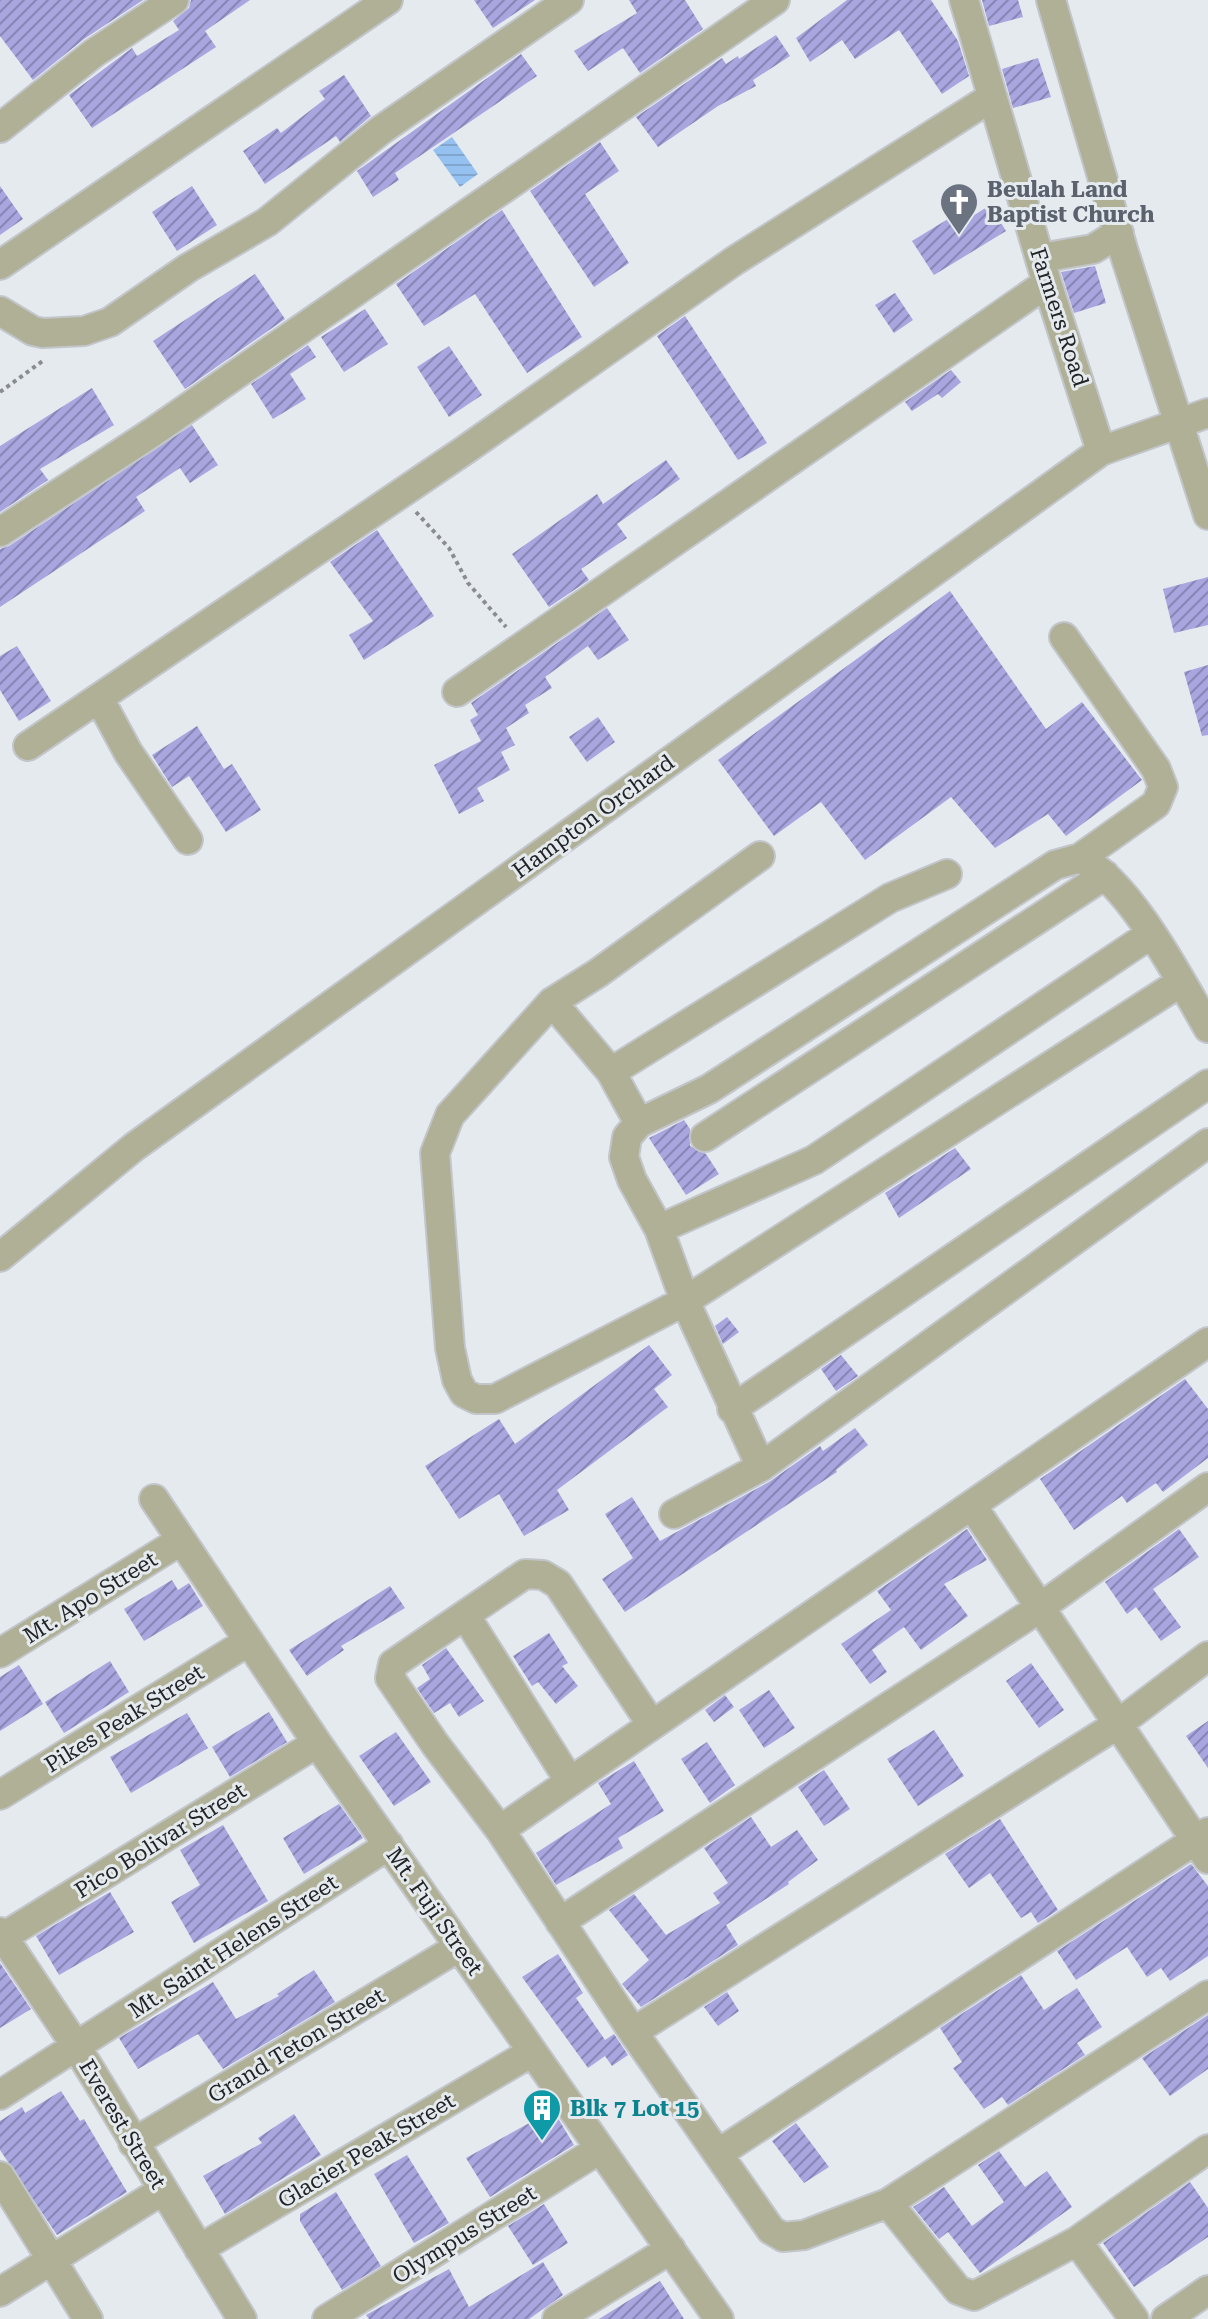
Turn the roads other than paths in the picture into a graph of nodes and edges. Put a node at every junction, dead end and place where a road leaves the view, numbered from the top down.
1 (174, 0) edge
2 (388, 0) edge
3 (569, 0) edge
4 (775, 0) edge
5 (964, 0) edge
6 (1051, 0) edge
7 (992, 97) junction
8 (0, 128) edge
9 (1119, 233) junction
10 (0, 265) edge
11 (1044, 271) junction
12 (0, 311) edge
13 (1208, 413) edge
14 (1178, 422) junction
15 (1101, 451) junction
16 (1208, 515) edge
17 (0, 532) edge
18 (1064, 637) dead end
19 (457, 692) dead end
20 (99, 698) junction
21 (28, 746) dead end
22 (188, 840) dead end
23 (760, 856) dead end
24 (1080, 858) junction
25 (947, 874) dead end
26 (1105, 875) junction
27 (1151, 934) junction
28 (1181, 982) junction
29 (552, 1002) junction
30 (1208, 1028) edge
31 (611, 1072) junction
32 (1208, 1084) edge
33 (639, 1123) junction
34 (705, 1137) dead end
35 (1208, 1143) edge
36 (659, 1229) junction
37 (0, 1257) edge
38 (685, 1301) junction
39 (1208, 1342) edge
40 (732, 1409) junction
41 (761, 1467) junction
42 (1208, 1487) edge
43 (154, 1499) dead end
44 (973, 1507) junction
45 (674, 1514) dead end
46 (180, 1541) junction
47 (1038, 1609) junction
48 (465, 1615) junction
49 (249, 1641) junction
50 (0, 1653) edge
51 (1208, 1656) edge
52 (1118, 1724) junction
53 (652, 1725) junction
54 (317, 1743) junction
55 (569, 1780) junction
56 (0, 1795) edge
57 (500, 1830) junction
58 (1204, 1844) edge
59 (389, 1845) junction
60 (560, 1922) junction
61 (4, 1944) edge
62 (459, 1947) junction
63 (1208, 1995) edge
64 (633, 2032) junction
65 (76, 2046) junction
66 (532, 2052) junction
67 (0, 2095) edge
68 (133, 2143) junction
69 (600, 2149) junction
70 (1208, 2149) edge
71 (719, 2153) junction
72 (0, 2176) edge
73 (163, 2190) junction
74 (888, 2203) junction
75 (1077, 2241) junction
76 (199, 2249) junction
77 (671, 2249) junction
78 (52, 2261) junction
79 (1208, 2290) edge
80 (0, 2292) edge
81 (88, 2319) edge
82 (242, 2319) edge
83 (327, 2319) edge
84 (557, 2319) edge
85 (719, 2319) edge
86 (1134, 2319) edge
87 (1166, 2319) edge

1 - 8 street
2 - 10 street
3 - 12 street
4 - 17 street
5 - 7 street, Farmers Road
6 - 9 street
7 - 11 street, Farmers Road
7 - 20 street
9 - 11 street
9 - 14 street
11 - 15 street, Farmers Road
11 - 19 street
13 - 14 street, Hampton Orchard
14 - 15 street, Hampton Orchard
14 - 16 street
15 - 37 street, Hampton Orchard
18 - 24 street
20 - 21 street
20 - 22 street
23 - 29 street
24 - 26 street
24 - 33 street
25 - 31 street
26 - 27 street
26 - 34 street
27 - 28 street
27 - 36 street
28 - 30 street
28 - 38 street
29 - 31 street
29 - 38 street
31 - 33 street
32 - 40 street
33 - 36 street
35 - 41 street
36 - 38 street
38 - 40 street
39 - 44 street
40 - 41 street
41 - 45 street
42 - 47 street
43 - 46 street, Mt. Fuji Street
44 - 47 street
44 - 53 street
46 - 49 street, Mt. Fuji Street
46 - 50 street, Mt. Apo Street
47 - 52 street
47 - 60 street
48 - 53 street
48 - 55 street
48 - 57 street
49 - 54 street, Mt. Fuji Street
49 - 56 street, Pikes Peak Street
51 - 52 street
52 - 58 street
52 - 64 street
53 - 55 street
54 - 59 street, Mt. Fuji Street
54 - 61 street, Pico Bolivar Street
55 - 57 street
57 - 60 street
58 - 71 street
59 - 62 street, Mt. Fuji Street
59 - 65 street, Mt. Saint Helens Street
60 - 64 street
61 - 65 street, Everest Street
62 - 66 street, Mt. Fuji Street
62 - 68 street, Grand Teton Street
63 - 74 street
64 - 71 street
65 - 67 street, Mt. Saint Helens Street
65 - 68 street, Everest Street
66 - 69 street, Mt. Fuji Street
66 - 76 street, Glacier Peak Street
68 - 73 street, Everest Street
69 - 77 street, Mt. Fuji Street
69 - 83 street, Olympus Street
70 - 75 street
71 - 74 street
72 - 78 street
73 - 76 street, Everest Street
73 - 78 street
74 - 75 street
75 - 86 street
76 - 82 street, Everest Street
77 - 84 street
77 - 85 street, Mt. Fuji Street
78 - 80 street
78 - 81 street
79 - 87 street

